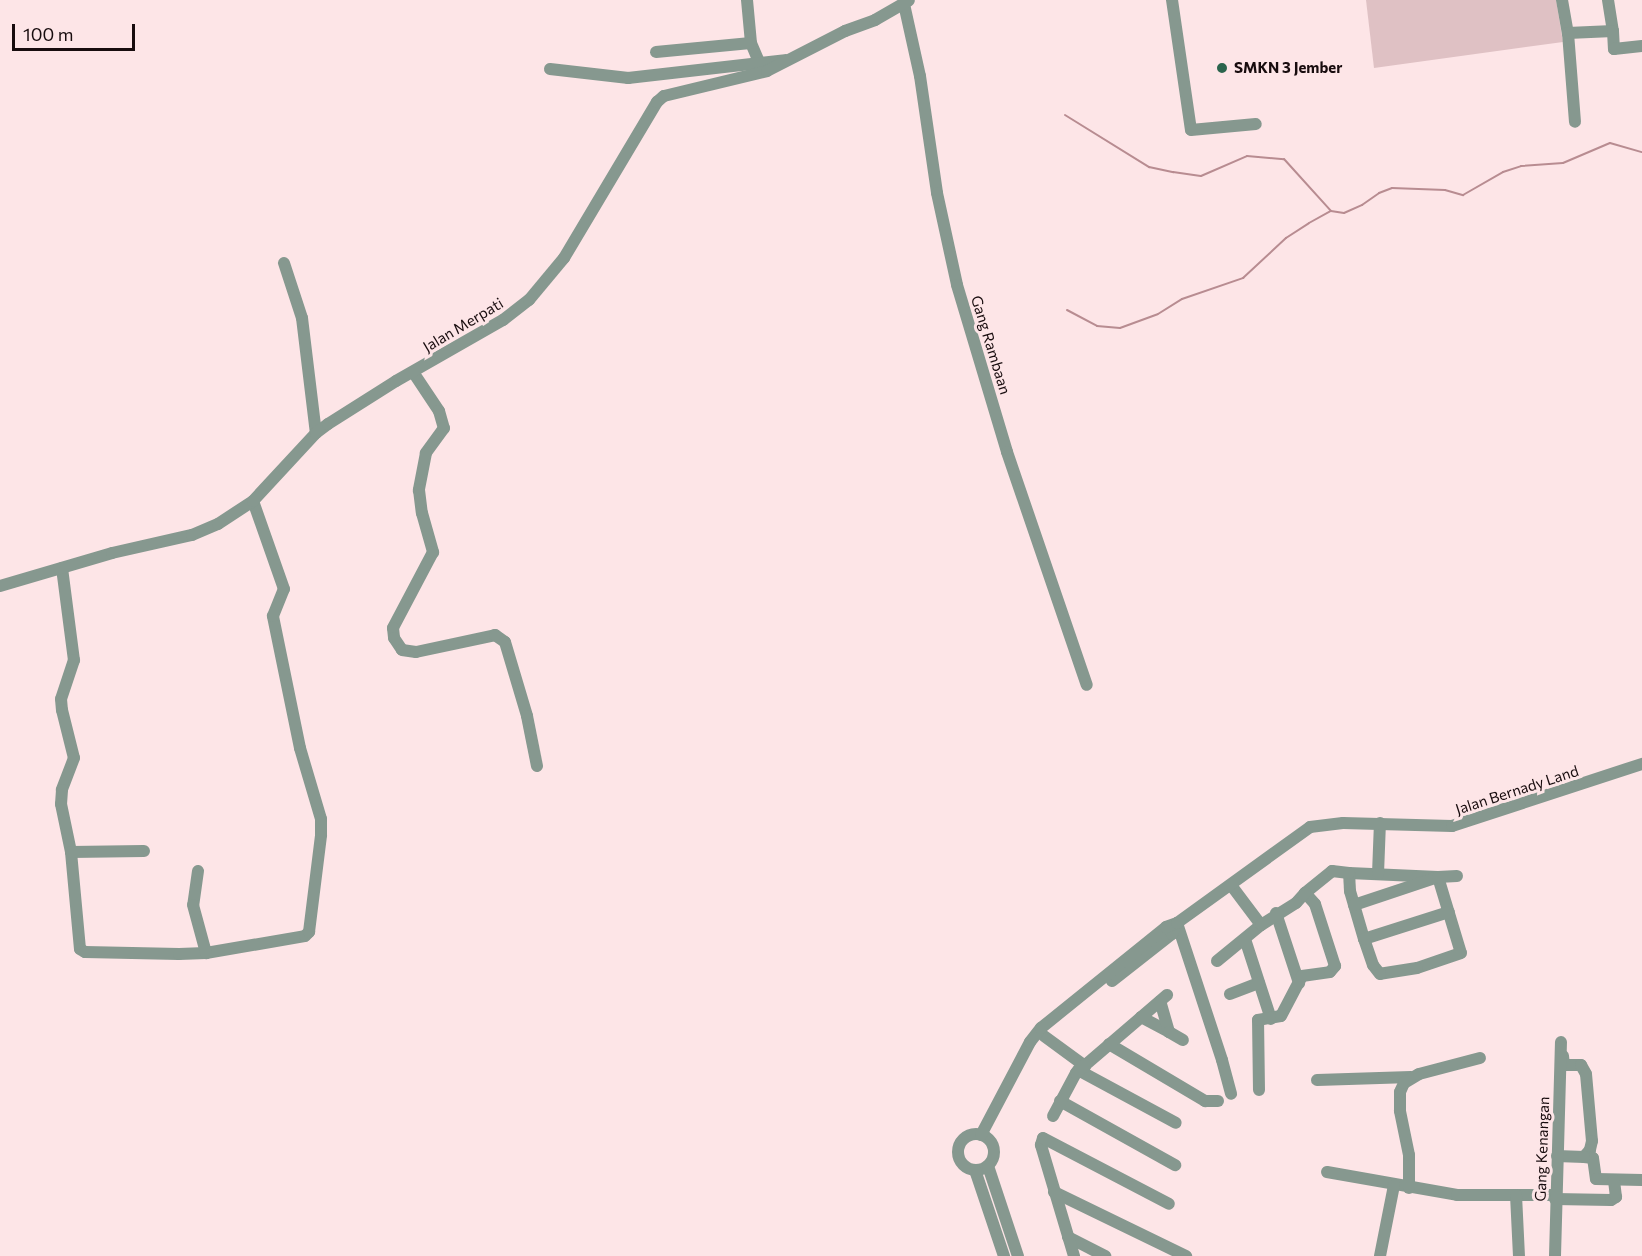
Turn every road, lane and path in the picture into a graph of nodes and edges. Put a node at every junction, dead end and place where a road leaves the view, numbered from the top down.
1 (747, 0) edge
2 (1172, 0) edge
3 (1562, 0) edge
4 (1608, 0) edge
5 (907, 2) edge
6 (1613, 31) junction
7 (1568, 33) junction
8 (751, 42) junction
9 (1642, 47) edge
10 (656, 52) dead end
11 (789, 60) junction
12 (759, 62) junction
13 (550, 69) dead end
14 (1575, 122) dead end
15 (1256, 124) dead end
16 (284, 263) dead end
17 (413, 372) junction
18 (316, 433) junction
19 (253, 501) junction
20 (62, 568) junction
21 (0, 586) edge
22 (1087, 685) dead end
23 (1642, 764) edge
24 (537, 766) dead end
25 (1380, 823) junction
26 (144, 850) dead end
27 (71, 852) junction
28 (198, 871) dead end
29 (1350, 873) junction
30 (1378, 874) junction
31 (1457, 876) dead end
32 (1438, 877) junction
33 (1231, 885) junction
34 (1305, 893) junction
35 (1354, 904) junction
36 (1449, 912) junction
37 (1276, 913) junction
38 (1177, 923) junction
39 (1261, 925) junction
40 (1245, 939) junction
41 (1364, 939) junction
42 (206, 953) junction
43 (1217, 961) dead end
44 (1259, 983) junction
45 (1299, 983) junction
46 (1230, 994) dead end
47 (1141, 1017) junction
48 (1271, 1019) junction
49 (1169, 1032) junction
50 (1044, 1036) junction
51 (1183, 1040) dead end
52 (1109, 1044) junction
53 (1480, 1058) dead end
54 (1081, 1068) junction
55 (1411, 1077) junction
56 (1317, 1080) dead end
57 (1259, 1090) dead end
58 (1231, 1094) dead end
59 (1060, 1101) junction
60 (1218, 1101) dead end
61 (1053, 1116) dead end
62 (1176, 1123) dead end
63 (984, 1137) junction
64 (1557, 1156) junction
65 (1584, 1157) junction
66 (1175, 1165) dead end
67 (988, 1166) junction
68 (975, 1170) junction
69 (1327, 1172) dead end
70 (1614, 1180) junction
71 (1642, 1180) edge
72 (1394, 1185) junction
73 (1409, 1188) junction
74 (1054, 1192) junction
75 (1516, 1195) junction
76 (1555, 1197) junction
77 (1169, 1204) dead end
78 (1068, 1237) junction
79 (1103, 1255) edge
80 (1004, 1256) edge
81 (1018, 1256) edge
82 (1074, 1256) edge
83 (1186, 1256) edge
84 (1380, 1256) edge
85 (1519, 1256) edge
86 (1555, 1256) edge

1 - 8 street
2 - 15 street
3 - 7 street
4 - 6 street
5 - 11 street, Jalan Merpati
5 - 22 street, Gang Rambaan
6 - 7 street
6 - 9 street
7 - 14 street
8 - 10 street
8 - 12 street
11 - 12 street
11 - 17 street, Jalan Merpati
12 - 13 street
16 - 18 street
17 - 18 street, Jalan Merpati
17 - 24 street
18 - 19 street, Jalan Merpati
19 - 20 street, Jalan Merpati
19 - 42 street
20 - 21 street, Jalan Merpati
20 - 27 street
23 - 25 street, Jalan Bernady Land
25 - 30 street
25 - 33 street, Jalan Bernady Land
26 - 27 street
27 - 42 street
28 - 42 street
29 - 30 street
29 - 34 street
29 - 35 street
30 - 32 street
31 - 32 street
32 - 35 street
32 - 36 street
33 - 38 street, Jalan Bernady Land
33 - 39 street
34 - 37 street
34 - 45 street
35 - 41 street
36 - 41 street
36 - 41 street
37 - 39 street
37 - 45 street
38 - 50 street, Jalan Bernady Land
38 - 58 street
38 - 63 street, Jalan Bernady Land
39 - 40 street
40 - 43 street
40 - 44 street
44 - 46 street
44 - 48 street
45 - 48 street
47 - 49 street
47 - 49 street
47 - 52 street
48 - 57 street
49 - 51 street
50 - 54 street
50 - 63 street, Jalan Bernady Land
52 - 54 street
52 - 60 street
53 - 55 street
54 - 59 street
54 - 62 street
55 - 56 street
55 - 73 street
59 - 61 street
59 - 66 street
63 - 67 street, Jalan Bernady Land
63 - 68 street, Jalan Bernady Land
64 - 65 street
64 - 65 street, Gang Kenangan
64 - 76 street, Gang Kenangan
65 - 70 street
67 - 68 street
67 - 81 street, Jalan Bernady Land
68 - 80 street, Jalan Bernady Land
69 - 72 street
70 - 71 street
70 - 76 street
72 - 73 street
72 - 84 street
73 - 75 street
74 - 77 street
74 - 78 street
74 - 83 street
75 - 76 street
75 - 85 street
76 - 86 street, Gang Kenangan
78 - 79 street
78 - 82 street

